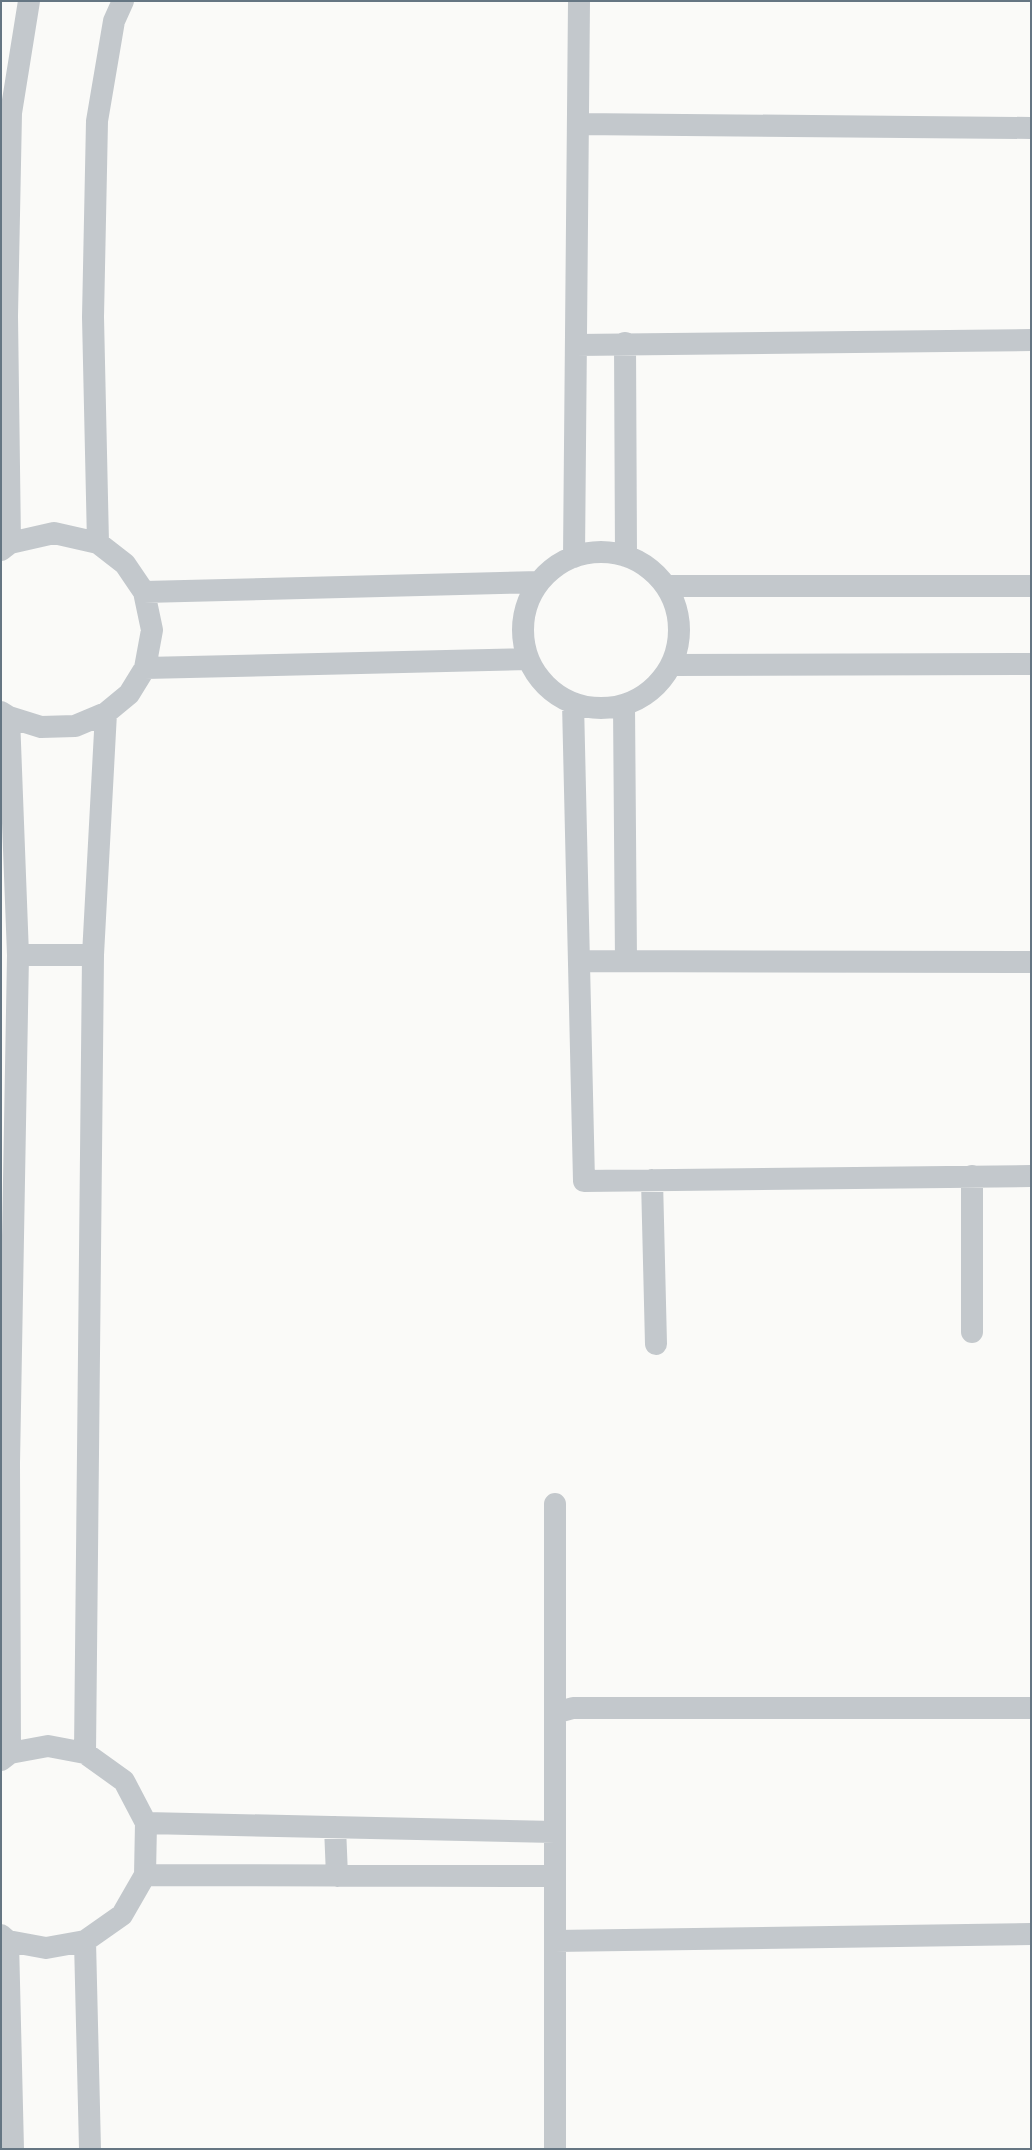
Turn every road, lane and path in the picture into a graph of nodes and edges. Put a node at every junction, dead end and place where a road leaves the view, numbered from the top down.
1 (29, 1) edge
2 (123, 1) edge
3 (579, 1) edge
4 (578, 124) junction
5 (1031, 128) edge
6 (1031, 340) edge
7 (625, 343) junction
8 (576, 345) junction
9 (98, 543) junction
10 (6, 547) edge
11 (626, 556) junction
12 (574, 557) junction
13 (539, 582) junction
14 (666, 586) junction
15 (1031, 586) edge
16 (144, 592) junction
17 (528, 659) junction
18 (1031, 664) edge
19 (671, 665) junction
20 (145, 668) junction
21 (573, 704) junction
22 (624, 705) junction
23 (106, 713) junction
24 (5, 714) edge
25 (18, 955) junction
26 (93, 955) junction
27 (579, 960) junction
28 (626, 961) junction
29 (1031, 962) edge
30 (972, 1176) junction
31 (1031, 1176) edge
32 (652, 1180) junction
33 (972, 1332) dead end
34 (656, 1344) dead end
35 (555, 1504) dead end
36 (1031, 1708) edge
37 (555, 1713) junction
38 (85, 1753) junction
39 (6, 1756) edge
40 (146, 1823) junction
41 (335, 1827) junction
42 (555, 1832) junction
43 (145, 1876) junction
44 (337, 1876) junction
45 (555, 1876) junction
46 (1031, 1934) edge
47 (4, 1938) edge
48 (84, 1941) junction
49 (555, 1941) junction
50 (13, 2149) edge
51 (90, 2149) edge
52 (555, 2149) edge

1 - 10 street
2 - 9 street
3 - 4 street
4 - 5 street
4 - 8 street
6 - 7 street
7 - 8 street
7 - 11 street
8 - 12 street
9 - 10 street
9 - 16 street
11 - 12 street
11 - 14 street
12 - 13 street
13 - 16 street
13 - 17 street
14 - 15 street
14 - 19 street
16 - 20 street
17 - 20 street
17 - 21 street
18 - 19 street
19 - 22 street
20 - 23 street
21 - 22 street
21 - 27 street
22 - 28 street
23 - 24 street
23 - 26 street
24 - 25 street
25 - 26 street
25 - 39 street
26 - 38 street
27 - 28 street
27 - 32 street
28 - 29 street
30 - 31 street
30 - 32 street
30 - 33 street
32 - 34 street
35 - 37 street
36 - 37 street
37 - 42 street
38 - 39 street
38 - 40 street
40 - 41 street
40 - 43 street
41 - 42 street
41 - 44 street
42 - 45 street
43 - 44 street
43 - 48 street
44 - 45 street
45 - 49 street
46 - 49 street
47 - 48 street
47 - 50 street
48 - 51 street
49 - 52 street

